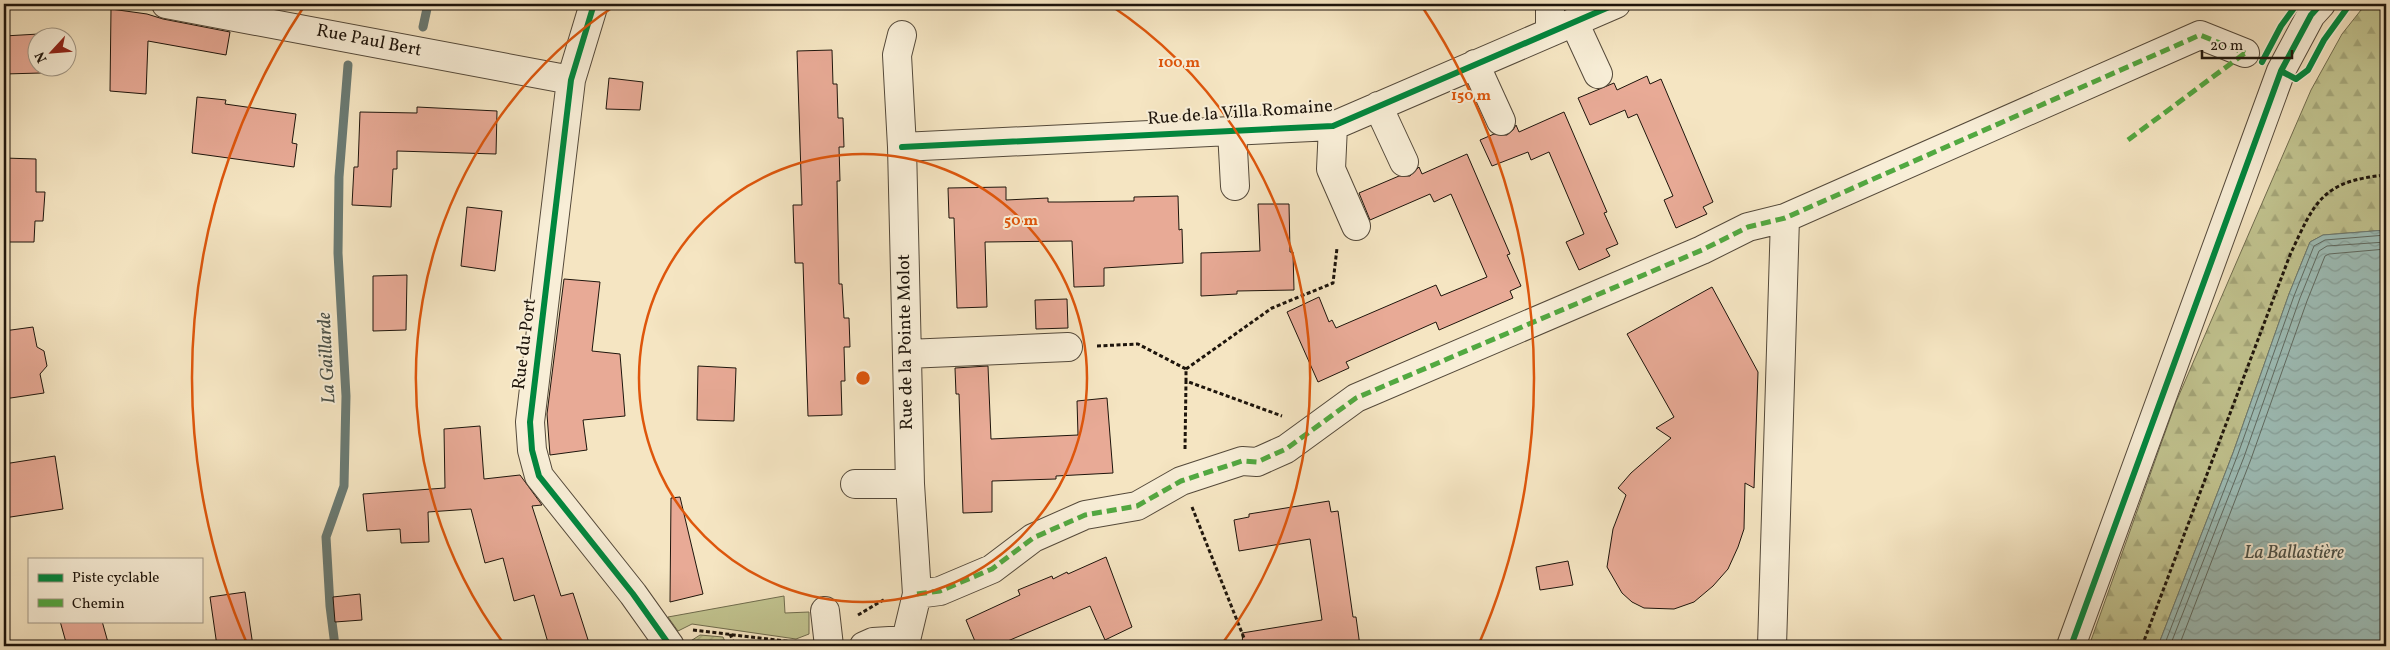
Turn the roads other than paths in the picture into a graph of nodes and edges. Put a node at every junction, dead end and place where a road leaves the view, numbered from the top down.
1 (166, 4) edge
2 (594, 4) edge
3 (1550, 4) edge
4 (1616, 4) edge
5 (2321, 4) edge
6 (285, 14) edge
7 (1562, 27) junction
8 (902, 35) dead end
9 (2245, 53) dead end
10 (1475, 64) junction
11 (1598, 74) dead end
12 (571, 80) junction
13 (1378, 106) junction
14 (1501, 121) dead end
15 (1333, 126) junction
16 (1232, 131) junction
17 (902, 147) junction
18 (1404, 162) dead end
19 (1235, 186) dead end
20 (1785, 218) junction
21 (1356, 226) road end
22 (1068, 347) road end
23 (907, 354) junction
24 (855, 484) dead end
25 (910, 484) junction
26 (917, 594) junction
27 (678, 641) edge
28 (908, 643) edge
29 (864, 646) edge
30 (1772, 646) edge
31 (2071, 646) edge

1 - 6 street, Rue Paul Bert
2 - 12 street, Rue du Port
3 - 7 street
4 - 7 street, Rue de la Villa Romaine
5 - 31 street
6 - 12 street, Rue Paul Bert
7 - 10 street, Rue de la Villa Romaine
7 - 11 street
8 - 17 street, Rue de la Pointe Molot
9 - 20 street
10 - 13 street, Rue de la Villa Romaine
10 - 14 street
12 - 27 street, Rue du Port
13 - 15 street, Rue de la Villa Romaine
13 - 18 street
15 - 16 street, Rue de la Villa Romaine
15 - 21 street
16 - 17 street, Rue de la Villa Romaine
16 - 19 street
17 - 23 street, Rue de la Pointe Molot
20 - 26 street
20 - 30 street
22 - 23 street
23 - 25 street, Rue de la Pointe Molot
24 - 25 street
25 - 26 street, Rue de la Pointe Molot
26 - 28 street, Rue de la Pointe Molot
28 - 29 street

